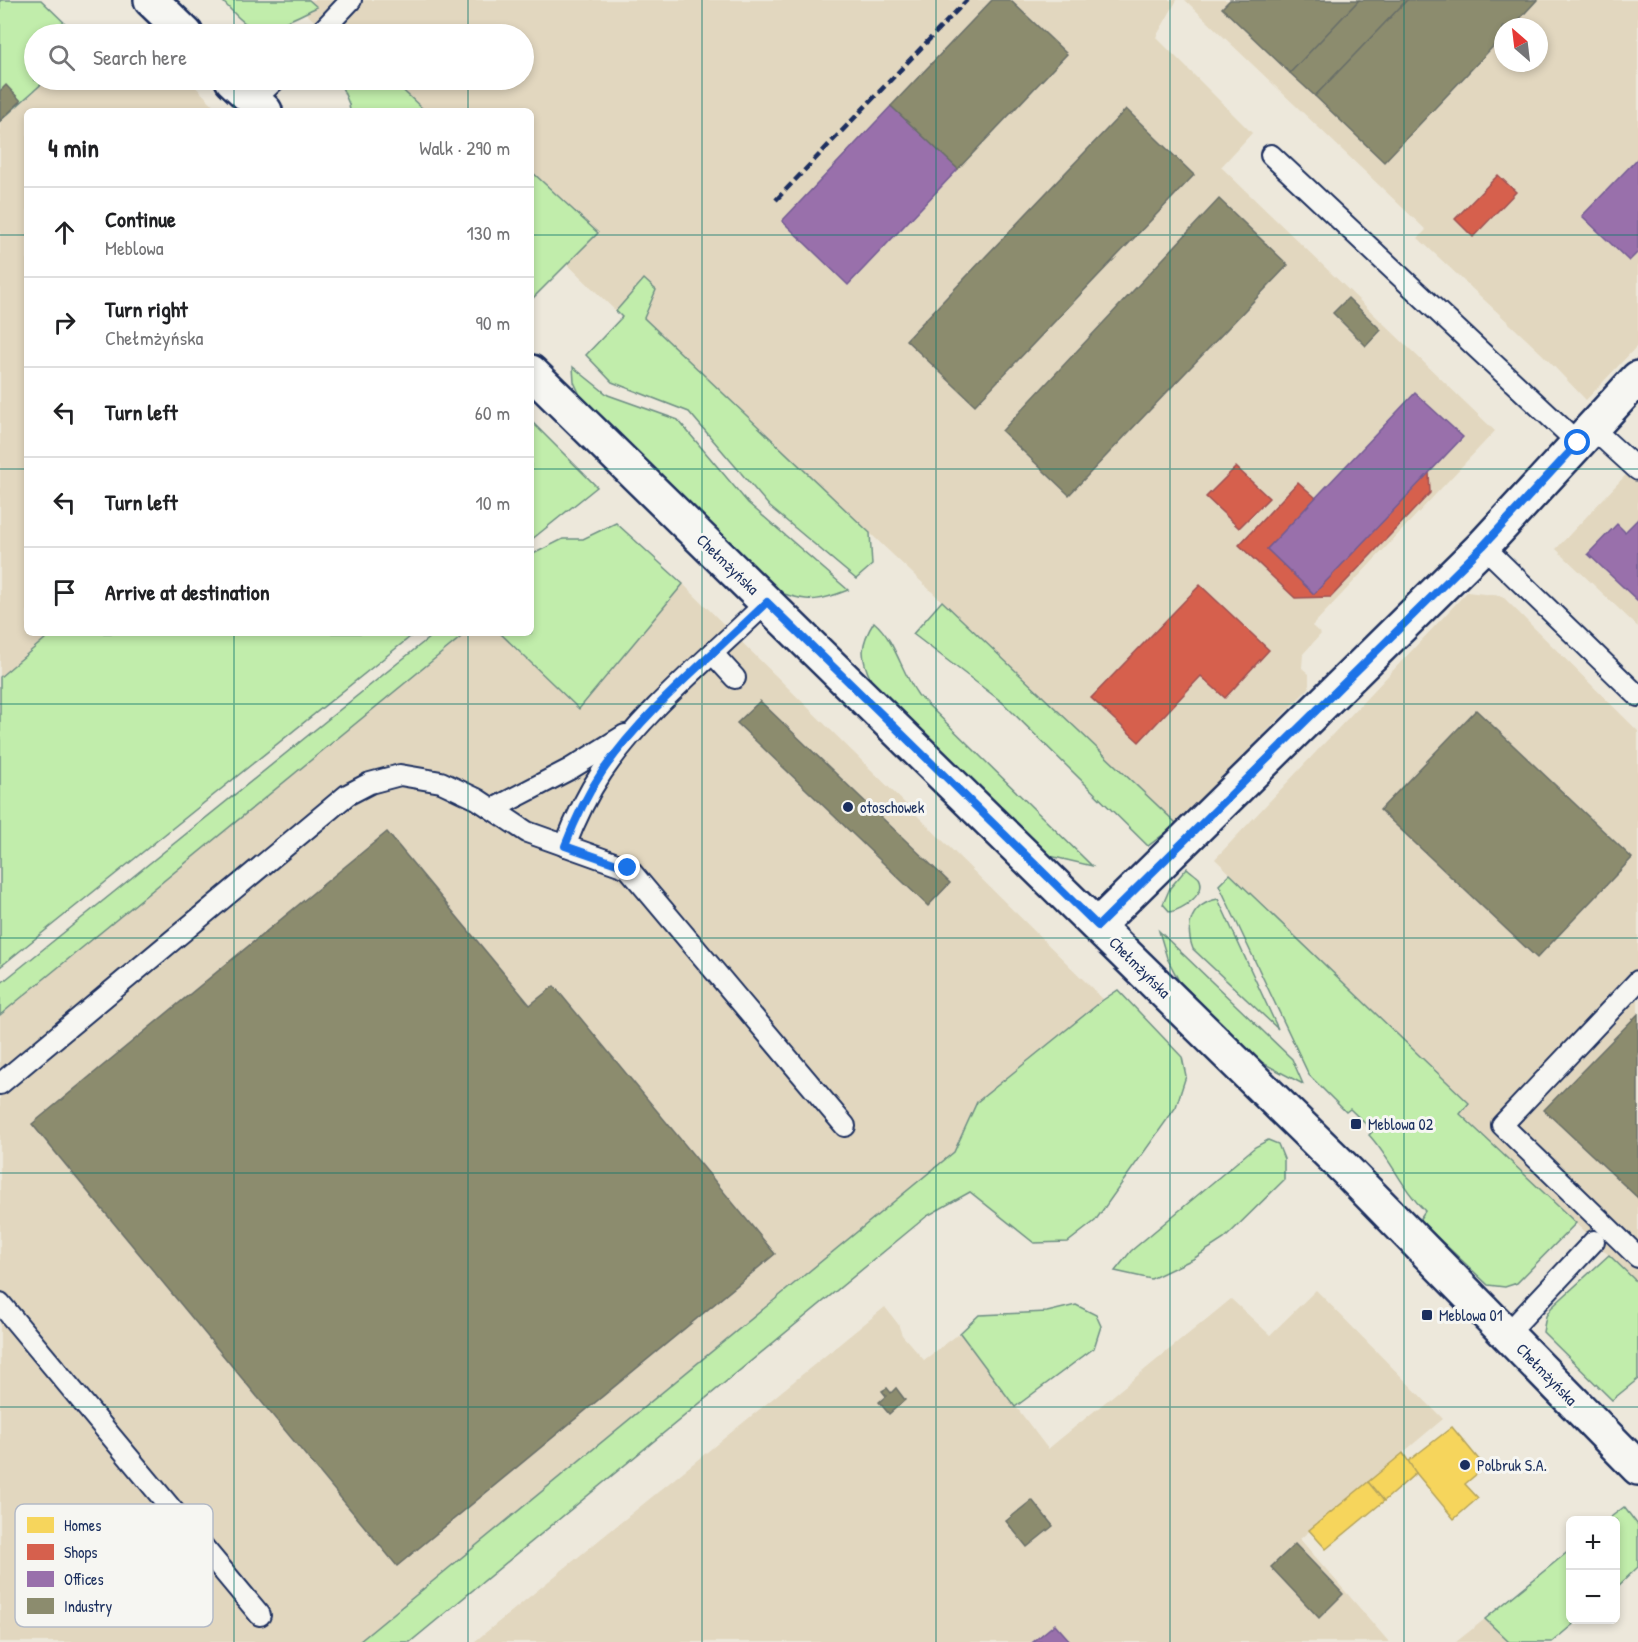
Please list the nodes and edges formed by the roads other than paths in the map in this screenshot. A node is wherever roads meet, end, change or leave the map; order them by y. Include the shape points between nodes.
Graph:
1 (151, 0) edge
2 (351, 0) edge
3 (176, 24) edge
4 (328, 24) edge
5 (1272, 155) dead end
6 (534, 375) edge
7 (1638, 378) edge
8 (1585, 435) junction
9 (1638, 470) edge
10 (1483, 546) junction
11 (767, 602) junction
12 (714, 655) junction
13 (735, 678) dead end
14 (1638, 696) edge
15 (637, 727) junction
16 (493, 809) junction
17 (565, 846) junction
18 (1098, 926) junction
19 (1638, 981) edge
20 (0, 1084) edge
21 (845, 1126) dead end
22 (1594, 1241) dead end
23 (1638, 1257) edge
24 (0, 1303) edge
25 (1508, 1333) junction
26 (1638, 1468) edge
27 (168, 1504) edge
28 (213, 1559) edge
29 (260, 1615) dead end

1 - 3 street
2 - 4 lane
5 - 8 lane
6 - 11 street, Chełmżyńska
7 - 8 street
8 - 9 lane
8 - 10 street
10 - 14 lane
10 - 18 street
11 - 12 lane
11 - 18 street, Chełmżyńska
12 - 13 lane
12 - 15 lane
15 - 16 lane
15 - 17 lane via 586,797
16 - 17 lane via 527,832
16 - 20 lane via 441,782 400,775 370,783 347,795
17 - 21 lane via 628,868
18 - 25 street, Chełmżyńska
19 - 23 lane via 1502,1125
22 - 25 lane
24 - 27 lane
25 - 26 street, Chełmżyńska
28 - 29 lane

